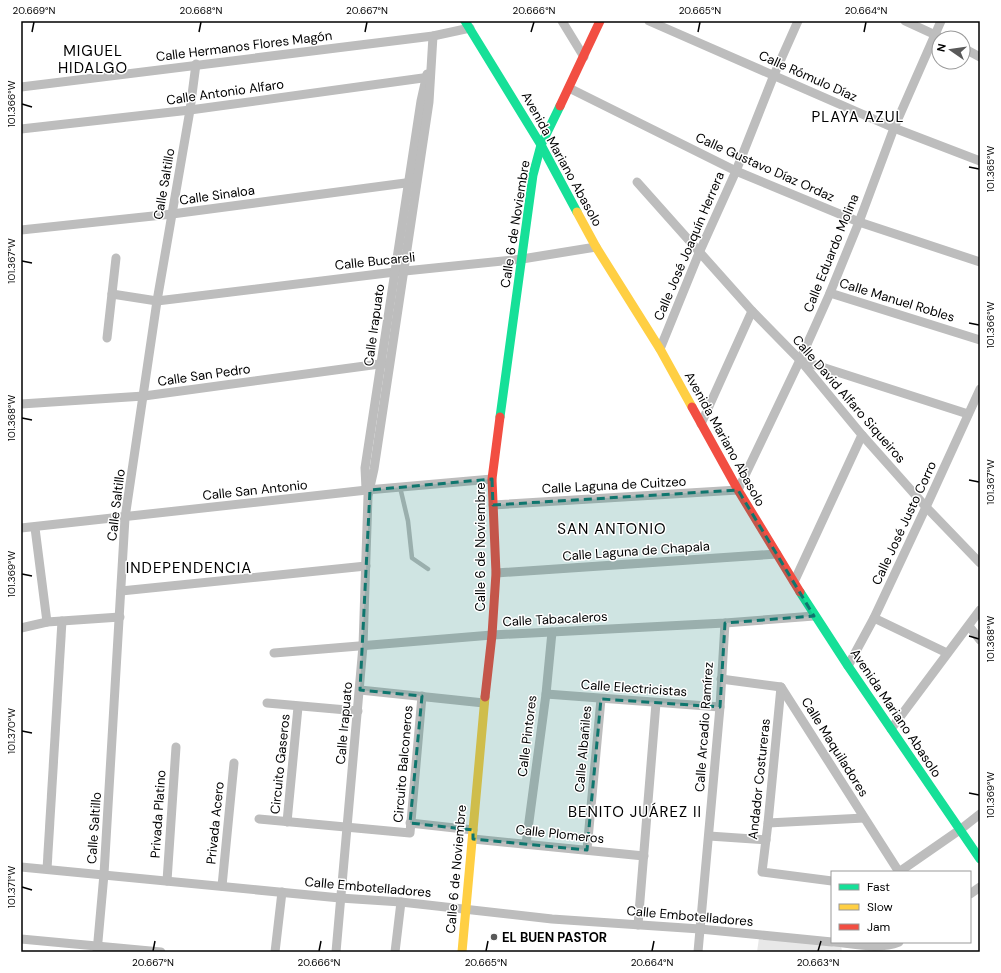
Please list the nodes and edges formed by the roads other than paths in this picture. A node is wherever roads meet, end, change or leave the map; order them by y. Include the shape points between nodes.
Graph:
1 (562, 21) edge
2 (600, 21) edge
3 (649, 21) edge
4 (798, 21) edge
5 (905, 21) edge
6 (468, 25) edge
7 (931, 33) edge
8 (433, 36) junction
9 (931, 51) edge
10 (584, 57) junction
11 (196, 64) junction
12 (774, 75) junction
13 (429, 77) junction
14 (21, 87) edge
15 (569, 88) junction
16 (190, 110) junction
17 (894, 128) junction
18 (21, 130) edge
19 (541, 145) junction
20 (980, 161) edge
21 (736, 171) junction
22 (413, 182) junction
23 (637, 182) dead end
24 (172, 214) junction
25 (859, 222) junction
26 (21, 230) edge
27 (596, 247) junction
28 (699, 253) junction
29 (116, 258) dead end
30 (522, 259) junction
31 (980, 262) edge
32 (399, 271) junction
33 (830, 293) junction
34 (112, 294) junction
35 (157, 301) junction
36 (752, 311) junction
37 (107, 338) dead end
38 (980, 340) edge
39 (660, 349) junction
40 (800, 360) junction
41 (386, 363) junction
42 (980, 389) edge
43 (144, 396) junction
44 (21, 404) edge
45 (968, 414) junction
46 (701, 424) junction
47 (862, 435) junction
48 (492, 479) junction
49 (400, 487) junction
50 (738, 490) junction
51 (368, 492) junction
52 (493, 505) junction
53 (926, 507) junction
54 (126, 518) junction
55 (21, 528) edge
56 (35, 528) junction
57 (777, 554) junction
58 (980, 563) edge
59 (366, 566) junction
60 (428, 569) dead end
61 (496, 573) junction
62 (794, 582) junction
63 (121, 591) junction
64 (980, 610) edge
65 (120, 616) junction
66 (814, 616) junction
67 (874, 618) junction
68 (62, 620) junction
69 (47, 622) junction
70 (725, 623) junction
71 (969, 626) junction
72 (21, 628) edge
73 (552, 632) junction
74 (492, 635) junction
75 (980, 640) edge
76 (363, 646) junction
77 (274, 653) dead end
78 (947, 653) junction
79 (848, 666) junction
80 (721, 679) junction
81 (781, 687) junction
82 (360, 690) junction
83 (546, 694) junction
84 (422, 696) junction
85 (601, 699) junction
86 (267, 703) dead end
87 (484, 703) junction
88 (656, 703) junction
89 (298, 707) junction
90 (720, 707) junction
91 (358, 711) junction
92 (891, 729) junction
93 (176, 748) dead end
94 (234, 763) dead end
95 (980, 814) edge
96 (864, 818) junction
97 (258, 819) dead end
98 (287, 822) junction
99 (768, 822) junction
100 (410, 823) junction
101 (348, 828) junction
102 (960, 829) junction
103 (473, 835) junction
104 (709, 836) junction
105 (766, 840) junction
106 (526, 844) junction
107 (587, 850) junction
108 (644, 856) junction
109 (980, 859) edge
110 (21, 867) edge
111 (47, 869) junction
112 (898, 871) edge
113 (900, 871) edge
114 (104, 874) junction
115 (831, 881) edge
116 (167, 882) junction
117 (222, 886) junction
118 (980, 887) edge
119 (282, 892) junction
120 (971, 893) edge
121 (340, 898) junction
122 (401, 902) junction
123 (465, 910) junction
124 (638, 925) junction
125 (700, 929) junction
126 (21, 939) edge
127 (831, 942) edge
128 (845, 943) edge
129 (896, 943) edge
130 (97, 949) edge
131 (161, 952) edge
132 (275, 952) edge
133 (336, 952) edge
134 (395, 952) edge
135 (462, 952) edge
136 (698, 952) edge

1 - 10 street
2 - 10 street, Calle 6 de Noviembre
3 - 12 street, Calle Rómulo Díaz
4 - 12 street, Calle José Joaquín Herrera
5 - 7 street
6 - 8 street, Calle Hermanos Flores Magón
6 - 19 street, Avenida Mariano Abasolo
8 - 11 street, Calle Hermanos Flores Magón
8 - 13 street, Calle Irapuato
9 - 17 street, Calle Eduardo Molina
10 - 15 street, Calle 6 de Noviembre
11 - 14 street, Calle Hermanos Flores Magón
11 - 16 street, Calle Saltillo
12 - 17 street, Calle Rómulo Díaz
12 - 21 street, Calle José Joaquín Herrera
13 - 16 street, Calle Antonio Alfaro
13 - 22 street, Calle Irapuato via 420,101
15 - 19 street, Calle 6 de Noviembre
15 - 21 street, Calle Gustavo Díaz Ordaz
16 - 18 street, Calle Antonio Alfaro
16 - 24 street, Calle Saltillo
17 - 20 street, Calle Rómulo Díaz
17 - 25 street, Calle Eduardo Molina
19 - 27 street, Avenida Mariano Abasolo
19 - 30 street, Calle 6 de Noviembre via 533,174
21 - 25 street, Calle Gustavo Díaz Ordaz
21 - 28 street, Calle José Joaquín Herrera
22 - 24 street, Calle Sinaloa
22 - 32 street, Calle Irapuato
23 - 28 street, Calle David Alfaro Siqueiros
24 - 26 street, Calle Sinaloa
24 - 35 street, Calle Saltillo
25 - 31 street, Calle Gustavo Díaz Ordaz
25 - 33 street, Calle Eduardo Molina
27 - 30 street, Calle Bucareli
27 - 39 street, Avenida Mariano Abasolo
28 - 36 street, Calle David Alfaro Siqueiros
28 - 39 street, Calle José Joaquín Herrera
29 - 34 street
30 - 32 street, Calle Bucareli
30 - 48 street, Calle 6 de Noviembre
32 - 35 street, Calle Bucareli
32 - 41 street, Calle Irapuato
33 - 38 street, Calle Manuel Robles
33 - 40 street, Calle Eduardo Molina
34 - 35 street, Calle Bucareli
34 - 37 street
35 - 43 street, Calle Saltillo
36 - 40 street, Calle David Alfaro Siqueiros
36 - 46 street
39 - 46 street, Avenida Mariano Abasolo
40 - 45 street
40 - 47 street, Calle David Alfaro Siqueiros
40 - 50 street, Calle Eduardo Molina
41 - 43 street, Calle San Pedro
41 - 51 street, Calle Irapuato via 365,468
42 - 45 street, Calle José Justo Corro
43 - 44 street, Calle San Pedro
43 - 54 street, Calle Saltillo
45 - 53 street, Calle José Justo Corro
46 - 50 street, Avenida Mariano Abasolo
47 - 53 street, Calle David Alfaro Siqueiros
47 - 62 street
48 - 49 street, Calle San Antonio
48 - 52 street, Calle 6 de Noviembre
49 - 51 street, Calle San Antonio
49 - 60 lane via 408,521 412,558
50 - 52 street, Calle Laguna de Cuitzeo
50 - 57 street, Avenida Mariano Abasolo
51 - 54 street, Calle San Antonio
51 - 59 street, Calle Irapuato
52 - 61 street, Calle 6 de Noviembre
53 - 58 street, Calle David Alfaro Siqueiros
53 - 67 street, Calle José Justo Corro
54 - 56 street, Calle San Antonio
54 - 63 street, Calle Saltillo
55 - 56 street, Calle San Antonio
56 - 69 street
57 - 61 street, Calle Laguna de Chapala
57 - 62 street, Avenida Mariano Abasolo
59 - 63 street
59 - 76 street, Calle Irapuato
61 - 74 street, Calle 6 de Noviembre
62 - 66 street, Avenida Mariano Abasolo
63 - 65 street, Calle Saltillo
64 - 71 street
65 - 68 street
65 - 114 street, Calle Saltillo
66 - 70 street, Calle Tabacaleros
66 - 79 street, Avenida Mariano Abasolo
67 - 78 street
67 - 79 street, Calle José Justo Corro
68 - 69 street
68 - 111 street
69 - 72 street
70 - 73 street, Calle Tabacaleros
70 - 80 street, Calle Arcadio Ramírez
71 - 75 street
71 - 78 street
73 - 74 street, Calle Tabacaleros
73 - 83 street, Calle Pintores
74 - 76 street, Calle Tabacaleros
74 - 87 street, Calle 6 de Noviembre
76 - 77 street, Calle Tabacaleros
76 - 82 street, Calle Irapuato
78 - 92 street
79 - 92 street, Avenida Mariano Abasolo
80 - 81 street
80 - 90 street, Calle Arcadio Ramírez
81 - 96 street, Calle Maquiladores
81 - 99 street, Andador Costureras
82 - 84 street, Circuito Balconeros
82 - 91 street, Calle Irapuato
83 - 85 street, Calle Electricistas
83 - 106 street, Calle Pintores
84 - 87 street
84 - 100 street, Circuito Balconeros
85 - 88 street, Calle Electricistas
85 - 107 street, Calle Albañiles
86 - 89 street
87 - 103 street, Calle 6 de Noviembre
88 - 90 street, Calle Electricistas
88 - 108 street
89 - 91 street, Circuito Gaseros
89 - 98 street, Circuito Gaseros
90 - 104 street, Calle Arcadio Ramírez
91 - 101 street, Calle Irapuato
92 - 102 street, Avenida Mariano Abasolo
93 - 116 street, Privada Platino
94 - 117 street, Privada Acero
95 - 102 street
96 - 99 street
96 - 112 street, Calle Maquiladores
97 - 98 street
98 - 101 street, Circuito Gaseros
99 - 105 street, Andador Costureras
100 - 101 street, Circuito Balconeros via 410,833
100 - 103 street, Calle Plomeros
101 - 121 street, Calle Irapuato
102 - 109 street, Avenida Mariano Abasolo
102 - 113 street
103 - 106 street, Calle Plomeros
103 - 123 street, Calle 6 de Noviembre
104 - 105 street
104 - 125 street, Calle Arcadio Ramírez
105 - 115 street, Andador Costureras via 762,872
106 - 107 street, Calle Plomeros
107 - 108 street, Calle Plomeros
108 - 124 street
110 - 111 street, Calle Embotelladores
111 - 114 street, Calle Embotelladores
114 - 116 street, Calle Embotelladores
114 - 130 street, Calle Saltillo
116 - 117 street, Calle Embotelladores
117 - 119 street, Calle Embotelladores
118 - 120 street
119 - 121 street, Calle Embotelladores
119 - 132 street
121 - 122 street, Calle Embotelladores
121 - 133 street, Calle Irapuato
122 - 123 street, Calle Embotelladores
122 - 134 street
123 - 124 street, Calle Embotelladores
123 - 135 street, Calle 6 de Noviembre
124 - 125 street, Calle Embotelladores
125 - 127 street, Calle Embotelladores
125 - 136 street, Calle Arcadio Ramírez
126 - 130 street
128 - 129 street via 874,946
130 - 131 street

